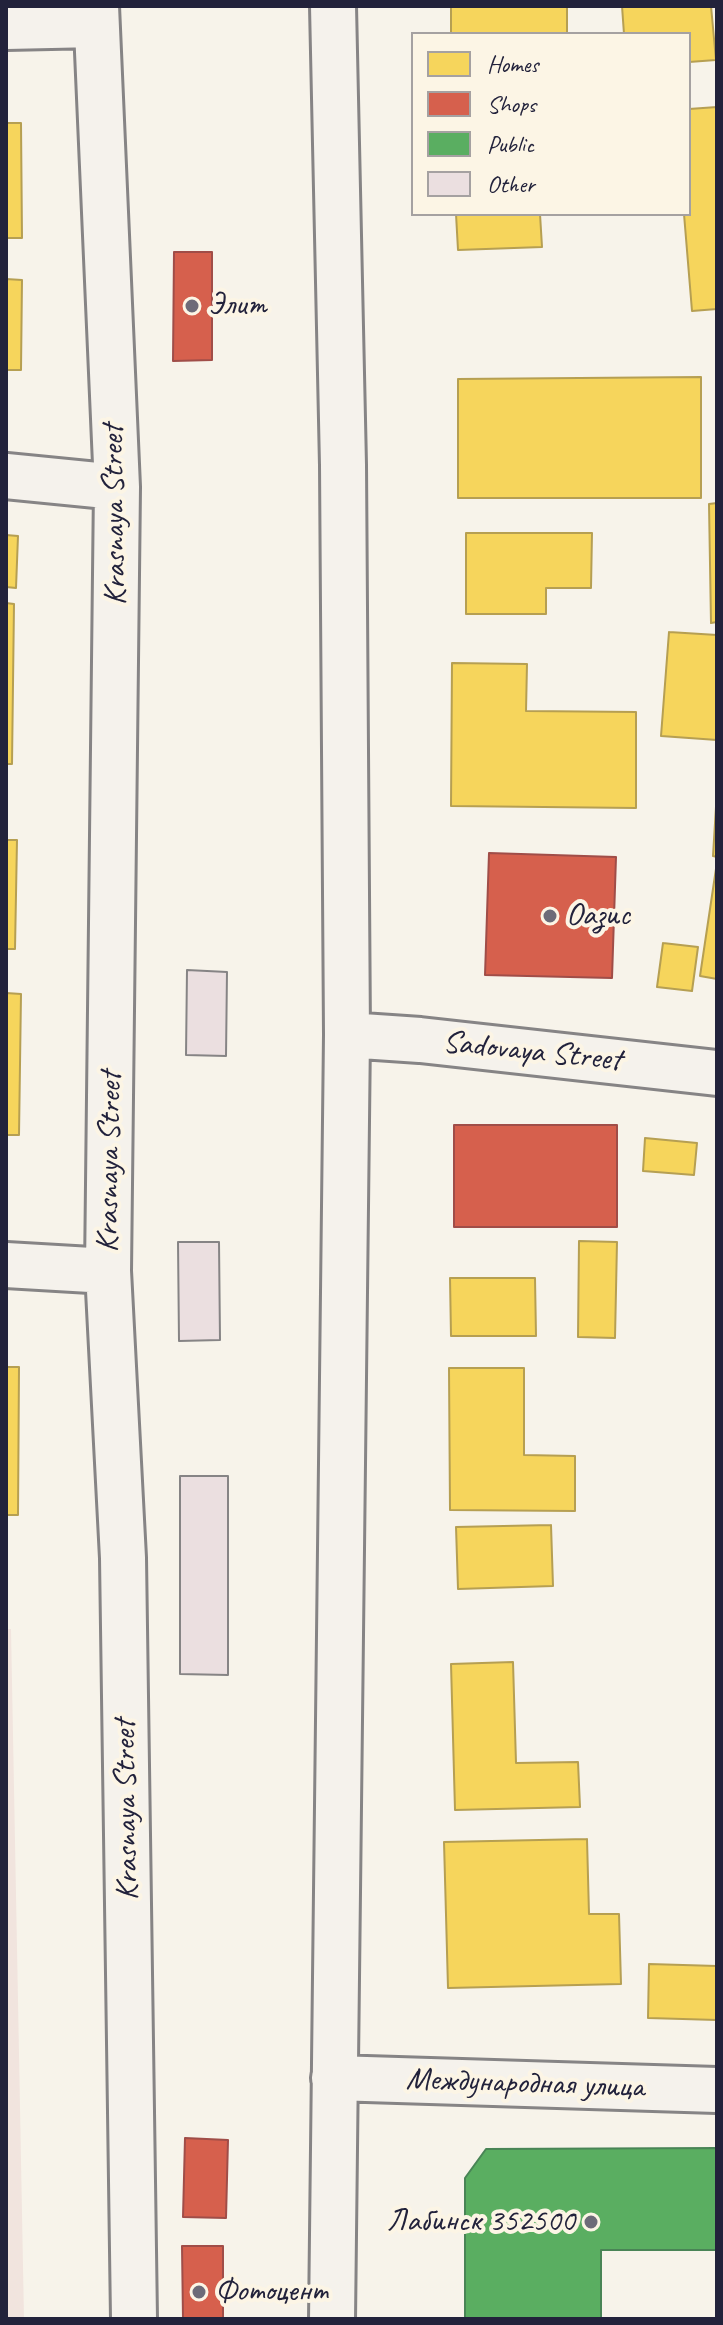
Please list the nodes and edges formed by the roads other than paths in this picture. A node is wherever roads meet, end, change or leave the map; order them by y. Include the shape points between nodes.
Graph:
1 (333, 6) edge
2 (96, 15) edge
3 (6, 27) edge
4 (6, 476) edge
5 (117, 487) junction
6 (347, 1035) junction
7 (717, 1073) edge
8 (6, 1265) edge
9 (108, 1271) junction
10 (334, 2078) junction
11 (717, 2090) edge
12 (134, 2319) edge
13 (332, 2319) edge

1 - 6 street
2 - 3 street
2 - 5 street, Krasnaya Street
4 - 5 street
5 - 9 street, Krasnaya Street
6 - 7 street, Sadovaya Street
6 - 10 street
8 - 9 street
9 - 12 street, Krasnaya Street via 123,1574
10 - 11 street, Международная улица
10 - 13 street

